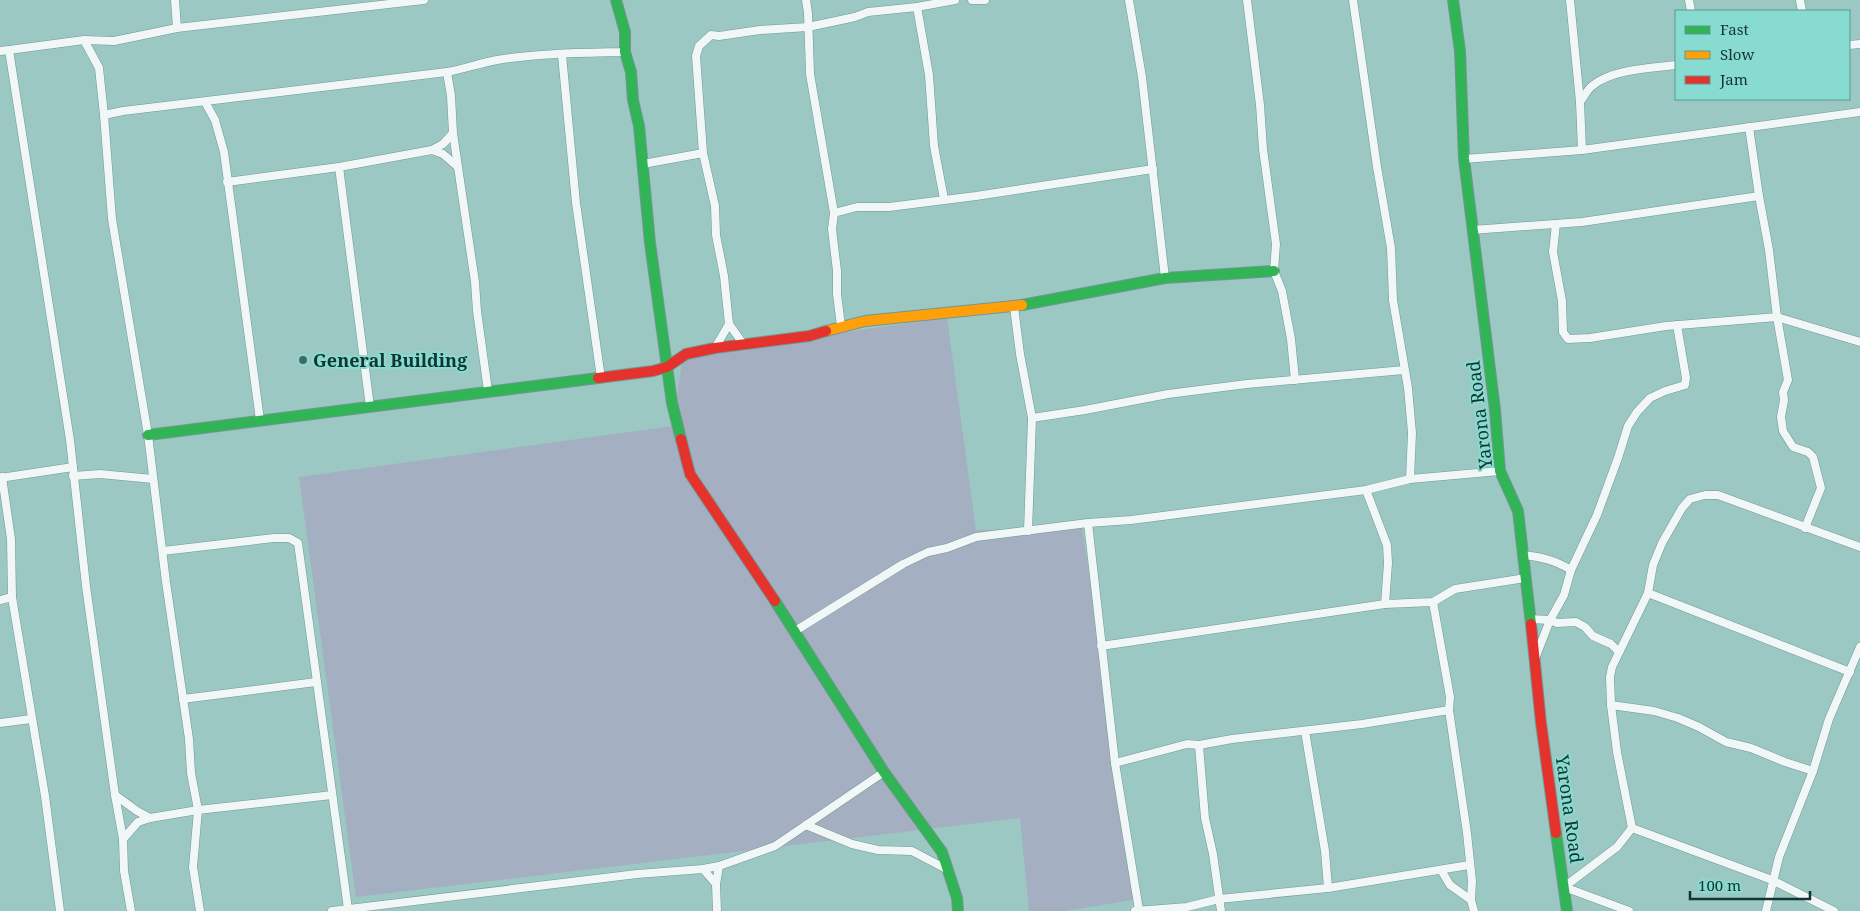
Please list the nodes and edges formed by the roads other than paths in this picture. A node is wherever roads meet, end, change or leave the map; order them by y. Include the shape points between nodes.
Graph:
1 (175, 0) edge
2 (424, 0) edge
3 (616, 0) edge
4 (806, 0) edge
5 (955, 0) edge
6 (972, 0) edge
7 (985, 0) edge
8 (1128, 0) edge
9 (1247, 0) edge
10 (1353, 0) edge
11 (1453, 0) edge
12 (1570, 0) edge
13 (917, 7) junction
14 (808, 27) junction
15 (177, 28) junction
16 (84, 40) junction
17 (9, 50) junction
18 (0, 51) edge
19 (625, 52) junction
20 (562, 55) junction
21 (1675, 65) edge
22 (447, 72) junction
23 (205, 102) junction
24 (1580, 102) junction
25 (1860, 112) edge
26 (104, 115) junction
27 (1749, 127) junction
28 (453, 133) junction
29 (432, 150) junction
30 (1582, 150) junction
31 (703, 153) junction
32 (1464, 159) junction
33 (643, 164) junction
34 (339, 167) junction
35 (458, 167) junction
36 (1153, 169) junction
37 (228, 182) junction
38 (1758, 196) junction
39 (944, 200) junction
40 (834, 213) junction
41 (1556, 224) junction
42 (1472, 230) junction
43 (1274, 271) junction
44 (1165, 278) junction
45 (1014, 306) junction
46 (1777, 318) junction
47 (729, 324) junction
48 (1678, 325) junction
49 (841, 326) junction
50 (1860, 342) edge
51 (744, 345) junction
52 (715, 348) junction
53 (667, 367) junction
54 (1404, 370) junction
55 (601, 378) junction
56 (1296, 380) junction
57 (488, 391) junction
58 (370, 407) junction
59 (1032, 418) junction
60 (260, 420) junction
61 (148, 435) junction
62 (1500, 471) junction
63 (73, 472) junction
64 (1, 478) edge
65 (153, 479) junction
66 (1410, 479) junction
67 (1366, 490) junction
68 (1088, 523) junction
69 (1805, 528) junction
70 (1028, 531) junction
71 (1860, 547) edge
72 (163, 552) junction
73 (1522, 555) junction
74 (1571, 570) junction
75 (1526, 578) junction
76 (1648, 593) junction
77 (12, 597) junction
78 (0, 600) edge
79 (1433, 602) junction
80 (1385, 604) junction
81 (1530, 618) junction
82 (1550, 620) junction
83 (795, 631) junction
84 (1101, 646) junction
85 (1860, 647) edge
86 (1619, 652) junction
87 (1536, 658) junction
88 (1850, 672) junction
89 (316, 682) junction
90 (183, 699) junction
91 (1611, 706) junction
92 (1449, 710) junction
93 (31, 719) junction
94 (0, 723) edge
95 (1304, 731) junction
96 (1199, 745) junction
97 (1115, 763) junction
98 (1813, 771) junction
99 (884, 772) junction
100 (115, 794) junction
101 (332, 795) junction
102 (198, 810) junction
103 (150, 818) junction
104 (806, 825) junction
105 (1632, 828) junction
106 (123, 839) junction
107 (1469, 865) junction
108 (719, 866) junction
109 (703, 869) junction
110 (948, 870) junction
111 (1441, 870) junction
112 (1772, 880) junction
113 (716, 884) junction
114 (1564, 886) junction
115 (1328, 888) junction
116 (1219, 899) junction
117 (1471, 900) junction
118 (348, 909) junction
119 (60, 911) edge
120 (131, 911) edge
121 (200, 911) edge
122 (332, 911) edge
123 (717, 911) edge
124 (958, 911) edge
125 (1137, 911) edge
126 (1221, 911) edge
127 (1474, 911) edge
128 (1567, 911) edge
129 (1629, 911) edge
130 (1766, 911) edge
131 (1834, 911) edge

1 - 15 street
2 - 15 street
3 - 19 street via 625,32
4 - 14 street
5 - 13 street
6 - 7 street
8 - 36 street via 1142,77
9 - 43 street via 1276,244
10 - 54 street via 1391,248 1392,300
11 - 32 street, Yarona Road via 1460,51
12 - 24 street
13 - 14 street via 868,12
13 - 39 street
14 - 31 street via 711,36 699,46 696,56
14 - 40 street via 810,74
15 - 16 street via 114,41
16 - 17 street
16 - 26 street via 99,68
17 - 18 street
17 - 63 street
19 - 20 street
19 - 33 street via 631,72
20 - 22 street via 495,60
20 - 55 street via 576,203
21 - 24 street via 1630,71 1603,79 1592,86
22 - 23 street
22 - 28 street
23 - 26 street
23 - 37 street via 220,135
24 - 30 street
25 - 27 street
26 - 61 street via 112,219
27 - 30 street
27 - 38 street
28 - 29 street
28 - 35 street
29 - 34 street
29 - 35 street via 443,154
30 - 32 street
31 - 33 street
31 - 47 street via 715,206
32 - 42 street, Yarona Road
33 - 53 street
34 - 37 street
34 - 58 street
35 - 57 street
36 - 39 street
36 - 44 street
37 - 60 street
38 - 41 street
38 - 46 street via 1769,250
39 - 40 street via 889,207 857,206
40 - 49 street via 832,230
41 - 42 street
41 - 48 street via 1553,252 1562,301 1563,332 1568,339
42 - 62 street, Yarona Road
43 - 44 street
43 - 56 street via 1282,291
44 - 45 street
45 - 49 street
45 - 59 street
46 - 48 street
46 - 50 street
46 - 69 street via 1788,380 1783,392 1783,431 1794,447 1813,457 1821,488
47 - 51 street
47 - 52 street
48 - 74 street via 1685,385 1650,398 1628,426 1597,515
49 - 51 street via 809,336
51 - 52 street
52 - 53 street via 686,354
53 - 55 street via 653,372
53 - 83 street via 672,403 690,474
54 - 56 street
54 - 66 street via 1412,433
55 - 57 street
56 - 59 street via 1168,394
57 - 58 street
58 - 60 street
59 - 70 street
60 - 61 street
61 - 65 street
62 - 66 street
62 - 73 street, Yarona Road via 1518,511
63 - 64 street
63 - 65 street
63 - 100 street
64 - 77 street via 11,539
65 - 72 street
66 - 67 street
67 - 68 street
67 - 80 street via 1387,545
68 - 70 street
68 - 84 street
69 - 71 street
69 - 76 street via 1718,495 1690,499 1662,543
70 - 83 street via 976,537 928,552
72 - 89 street via 274,538 288,538 298,543
72 - 90 street
73 - 74 street via 1544,558
73 - 75 street, Yarona Road
74 - 82 street via 1564,595
75 - 79 street via 1455,589
75 - 81 street, Yarona Road
76 - 86 street
76 - 88 street
77 - 78 street
77 - 93 street
79 - 80 street
79 - 92 street via 1450,697
80 - 84 street
81 - 82 street
81 - 87 street, Yarona Road
82 - 86 street via 1576,622
82 - 87 street
83 - 99 street
84 - 97 street
85 - 88 street
86 - 91 street via 1610,677
87 - 114 street, Yarona Road via 1541,723
88 - 98 street via 1829,720
89 - 90 street
89 - 101 street
90 - 102 street
91 - 98 street via 1654,711 1678,718 1726,742
91 - 105 street
92 - 95 street
92 - 107 street
93 - 94 street
93 - 119 street
95 - 96 street
95 - 115 street via 1325,851
96 - 97 street via 1187,744
96 - 116 street via 1205,818
97 - 125 street
98 - 112 street
99 - 104 street
99 - 110 street via 942,852
100 - 103 street
100 - 106 street
101 - 102 street
101 - 118 street
102 - 103 street
102 - 121 street via 193,867
103 - 106 street via 138,822
104 - 108 street via 775,846
104 - 110 street via 852,844 878,850 912,851
105 - 112 street
105 - 114 street via 1617,847
106 - 120 street via 124,871
107 - 111 street
107 - 117 street
108 - 109 street
108 - 113 street
109 - 113 street
109 - 118 street
110 - 124 street
111 - 115 street
111 - 117 street via 1450,885
112 - 130 street
112 - 131 street
113 - 123 street
114 - 128 street, Yarona Road
114 - 129 street
115 - 116 street
116 - 125 street via 1187,907
116 - 126 street
117 - 127 street
118 - 122 street

